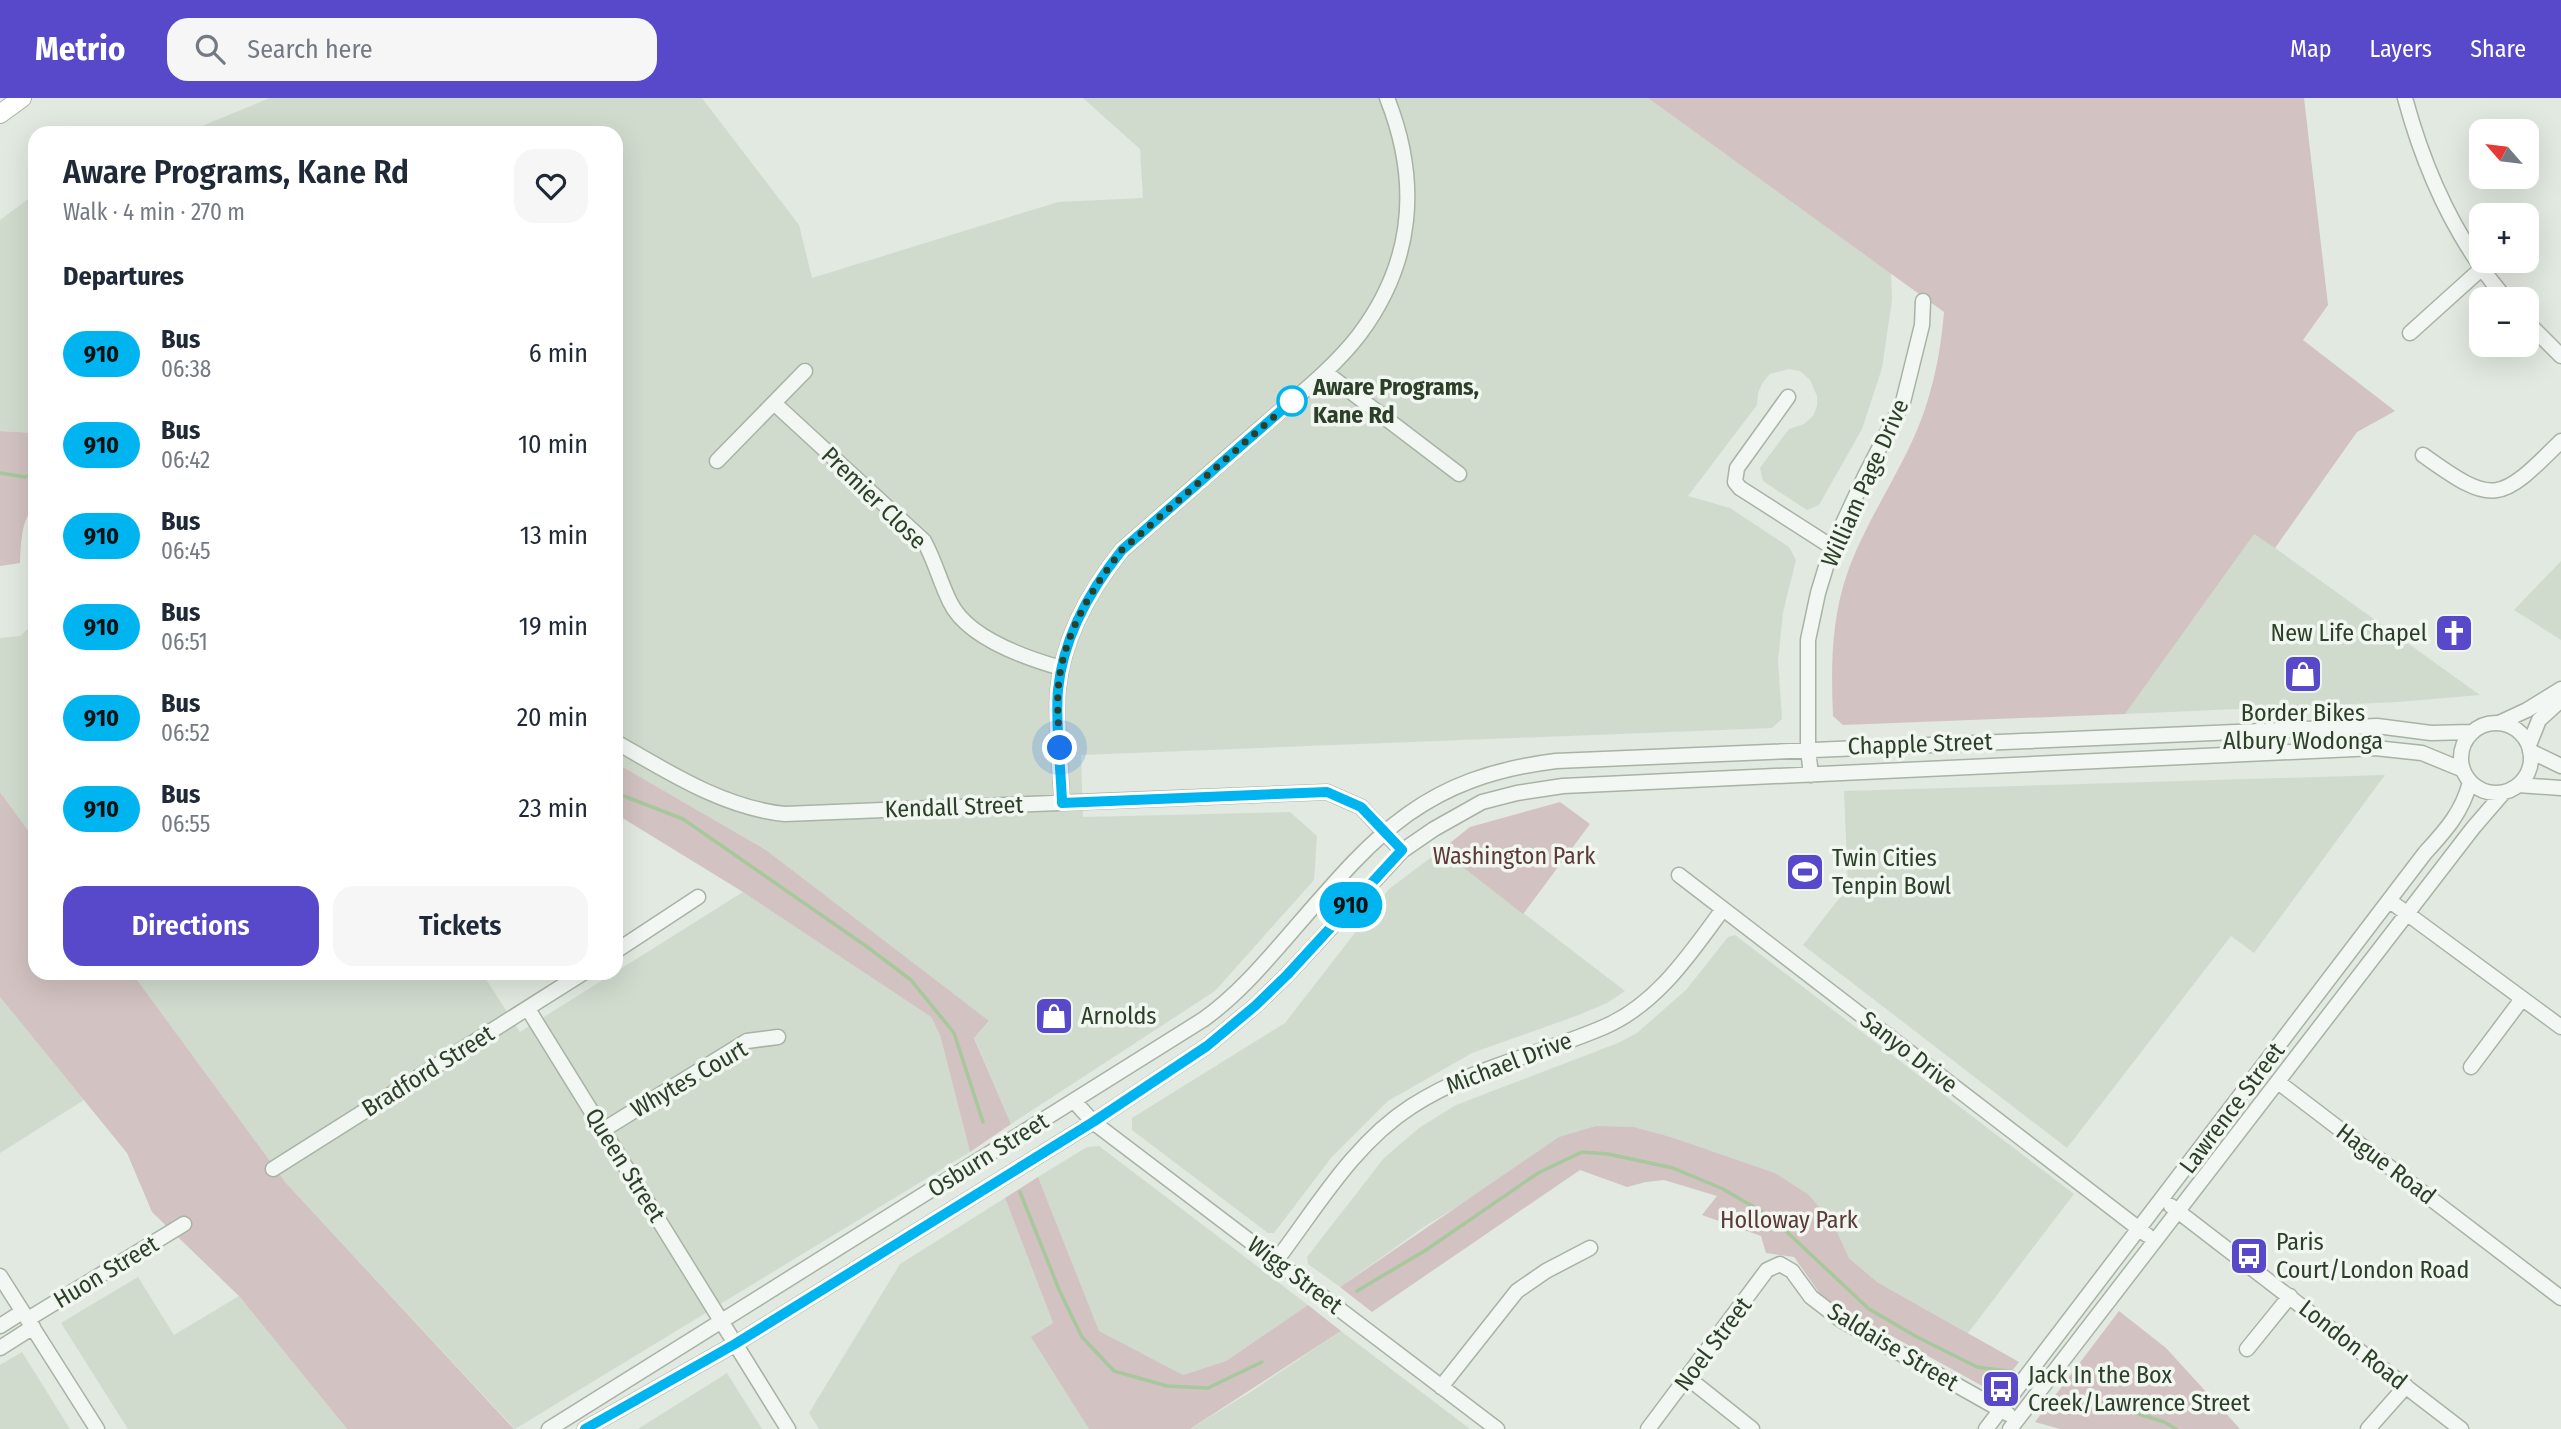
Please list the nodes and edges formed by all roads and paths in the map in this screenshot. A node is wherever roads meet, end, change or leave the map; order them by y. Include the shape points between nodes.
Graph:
1 (22, 98) edge
2 (1387, 98) edge
3 (2405, 98) edge
4 (0, 114) edge
5 (2469, 249) edge
6 (2476, 273) edge
7 (2484, 273) edge
8 (2496, 287) edge
9 (1923, 301) dead end
10 (2410, 332) dead end
11 (2539, 334) edge
12 (2561, 356) edge
13 (805, 371) dead end
14 (1325, 372) junction
15 (1787, 397) dead end
16 (774, 403) junction
17 (2561, 441) edge
18 (2423, 455) dead end
19 (718, 461) dead end
20 (1459, 474) dead end
21 (1832, 547) junction
22 (1061, 668) junction
23 (2561, 689) edge
24 (2561, 700) edge
25 (2499, 723) junction
26 (2472, 732) junction
27 (623, 746) edge
28 (2530, 748) junction
29 (1808, 749) junction
30 (2561, 766) edge
31 (2461, 769) junction
32 (1811, 775) junction
33 (2470, 782) junction
34 (2518, 785) junction
35 (2561, 788) edge
36 (2504, 792) junction
37 (1062, 803) junction
38 (1386, 831) junction
39 (1402, 850) junction
40 (1679, 875) dead end
41 (698, 897) dead end
42 (2390, 901) junction
43 (1723, 909) junction
44 (2407, 913) junction
45 (623, 946) edge
46 (572, 980) edge
47 (2522, 999) junction
48 (528, 1009) junction
49 (2561, 1027) edge
50 (778, 1037) dead end
51 (2471, 1067) dead end
52 (2278, 1082) junction
53 (1074, 1101) junction
54 (1093, 1122) junction
55 (603, 1130) junction
56 (273, 1169) dead end
57 (2162, 1199) junction
58 (2177, 1211) junction
59 (184, 1224) dead end
60 (2139, 1229) junction
61 (2154, 1241) junction
62 (1590, 1248) dead end
63 (1276, 1261) junction
64 (1780, 1264) joint
65 (0, 1276) edge
66 (2290, 1296) junction
67 (2561, 1298) edge
68 (28, 1319) junction
69 (722, 1321) junction
70 (0, 1326) edge
71 (735, 1344) junction
72 (0, 1348) edge
73 (2248, 1349) dead end
74 (1688, 1378) junction
75 (2406, 1386) junction
76 (1441, 1387) junction
77 (2001, 1411) junction
78 (2013, 1424) edge
79 (97, 1429) edge
80 (549, 1429) edge
81 (585, 1429) edge
82 (788, 1429) edge
83 (1497, 1429) edge
84 (1648, 1429) edge
85 (1752, 1429) edge
86 (1986, 1429) edge
87 (2368, 1429) edge
88 (2461, 1429) edge

1 - 4 main road
2 - 14 street via 1403,144 1408,211 1405,234 1379,306
3 - 5 street via 2444,207
6 - 10 street
7 - 8 street
9 - 21 street, William Page Drive via 1922,325 1903,402
11 - 12 street
13 - 16 street
14 - 20 street
14 - 22 street via 1122,550 1098,579
15 - 21 street via 1737,468 1735,482
16 - 19 street
16 - 22 street, Premier Close via 924,541 949,601 965,622 1026,659
17 - 18 street via 2514,484 2496,492 2462,483
21 - 29 street, William Page Drive via 1808,640
22 - 37 street
23 - 25 street
24 - 28 street via 2539,720
25 - 26 street
25 - 28 street via 2519,731
26 - 29 street, Chapple Street via 2431,733 2377,726
26 - 31 street via 2461,752
27 - 37 street, Kendall Street via 666,771 760,811 785,814
28 - 30 street
28 - 34 street via 2529,770
29 - 32 street, William Page Drive
29 - 38 street, Chapple Street via 1520,766 1457,785
31 - 32 street, Chapple Street via 2422,753 2375,748
31 - 33 street
32 - 39 street, Chapple Street via 1563,786 1517,793 1457,814
33 - 36 street via 2485,792
33 - 42 street, Lawrence Street via 2454,821
34 - 35 street
34 - 36 street
36 - 44 street, Lawrence Street
37 - 38 street, Kendall Street via 1327,792 1361,807
38 - 39 street, Kendall Street
38 - 53 street, Osburn Street via 1362,851 1225,1003
39 - 54 street, Osburn Street via 1255,1006 1207,1046
40 - 43 street, Sanyo Drive
41 - 45 street
42 - 44 street
42 - 57 street, Lawrence Street
43 - 60 street, Sanyo Drive
43 - 63 street, Michael Drive via 1668,980 1605,1027 1476,1072 1442,1088 1381,1130 1355,1156
44 - 47 street
44 - 52 street, Lawrence Street
46 - 48 street, Bradford Street
47 - 49 street
47 - 51 street
48 - 55 street, Queen Street
48 - 56 street, Bradford Street
50 - 55 street, Whytes Court via 747,1041
52 - 58 street, Lawrence Street
52 - 67 street, Hague Road
53 - 54 street, Wigg Street
53 - 69 street, Osburn Street
54 - 63 street, Wigg Street
54 - 71 street, Osburn Street
55 - 69 street, Queen Street
57 - 58 street, London Road
57 - 60 street, Lawrence Street
58 - 61 street, Lawrence Street
58 - 66 street, London Road
59 - 68 street, Huon Street
60 - 61 street, Sanyo Drive
60 - 77 street, Lawrence Street
61 - 78 street, Lawrence Street
62 - 76 street via 1517,1291
63 - 76 street, Wigg Street
64 - 74 street, Noel Street via 1767,1270
64 - 77 street, Saldaise Street via 1792,1270 1811,1297 1841,1320
65 - 68 street
66 - 73 street
66 - 75 street, London Road
68 - 70 street, Huon Street
68 - 72 street, Huon Street
68 - 79 street
69 - 71 street, Queen Street
69 - 80 street, Osburn Street
71 - 81 street, Osburn Street
71 - 82 street
74 - 84 street, Noel Street
74 - 85 street
75 - 87 street
75 - 88 street, London Road
76 - 83 street, Wigg Street
77 - 78 street, Saldaise Street
77 - 86 street, Lawrence Street

